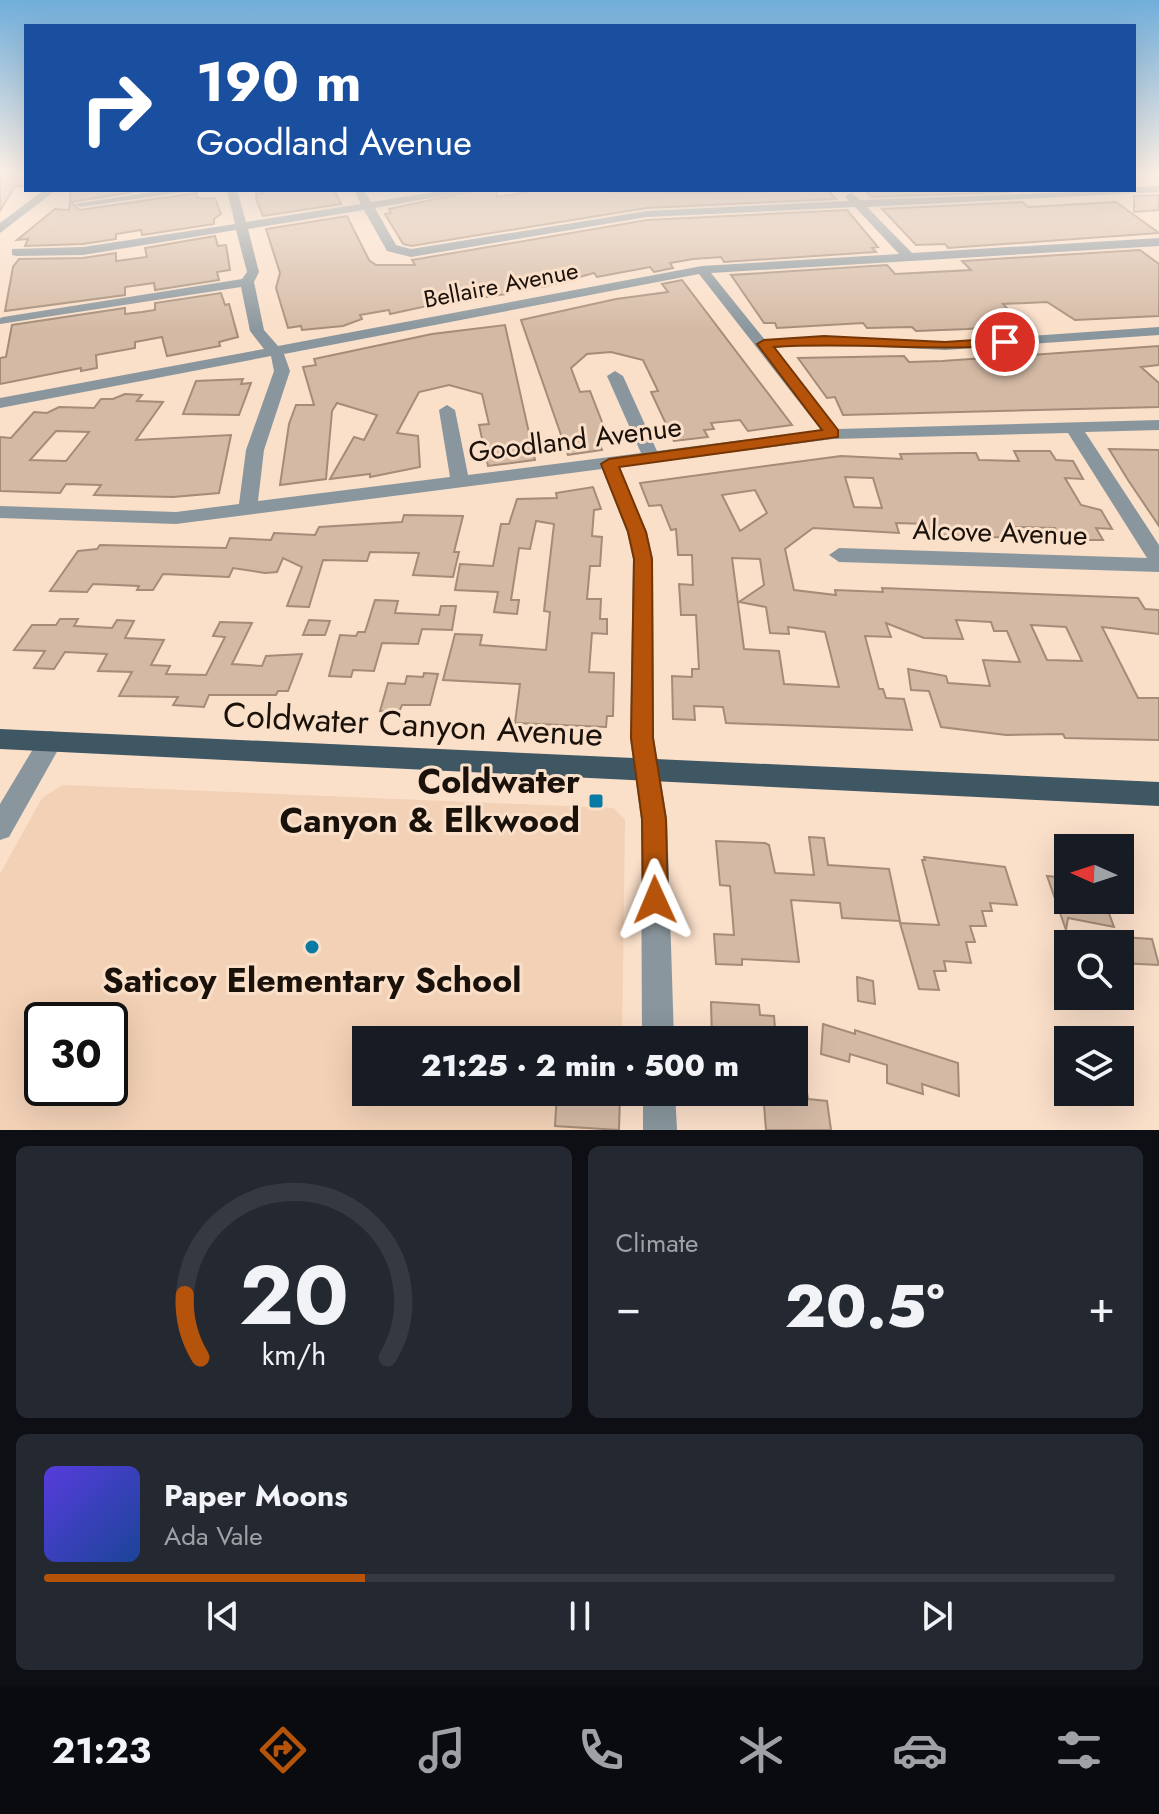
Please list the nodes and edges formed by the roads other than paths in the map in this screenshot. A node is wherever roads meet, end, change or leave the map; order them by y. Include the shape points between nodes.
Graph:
1 (251, 226) edge
2 (379, 226) edge
3 (577, 226) edge
4 (878, 226) edge
5 (244, 227) junction
6 (1159, 242) edge
7 (16, 252) dead end
8 (908, 257) junction
9 (702, 270) junction
10 (247, 282) junction
11 (3, 321) dead end
12 (1159, 331) edge
13 (764, 344) junction
14 (274, 350) junction
15 (615, 376) dead end
16 (0, 403) edge
17 (447, 410) dead end
18 (1159, 425) edge
19 (1073, 427) junction
20 (833, 434) junction
21 (652, 458) junction
22 (609, 464) junction
23 (460, 481) junction
24 (248, 510) junction
25 (0, 512) edge
26 (839, 555) dead end
27 (1159, 563) edge
28 (0, 739) edge
29 (51, 741) junction
30 (648, 769) junction
31 (1159, 794) edge
32 (0, 828) edge
33 (658, 1026) edge
34 (659, 1106) edge
35 (660, 1130) edge

1 - 5 street
2 - 3 street via 397,252
4 - 8 street
5 - 7 street via 83,251
5 - 10 street via 253,272
6 - 8 street, Bellaire Avenue
8 - 9 street, Bellaire Avenue
9 - 13 street
9 - 14 street, Bellaire Avenue
10 - 11 street
10 - 14 street via 257,331
12 - 13 street via 945,346 824,340
13 - 20 street
14 - 16 street, Bellaire Avenue
14 - 24 street via 281,359 280,383 255,450
15 - 21 street
17 - 23 street
18 - 19 street, Goodland Avenue
19 - 20 street, Goodland Avenue
19 - 27 street
20 - 21 street, Goodland Avenue
21 - 22 street, Goodland Avenue
22 - 23 street, Goodland Avenue
22 - 30 street via 643,559 642,738
23 - 24 street, Goodland Avenue
24 - 25 street, Goodland Avenue via 176,518
26 - 27 street, Alcove Avenue
28 - 29 main road, Coldwater Canyon Avenue
29 - 30 main road, Coldwater Canyon Avenue
29 - 32 street
30 - 31 main road, Coldwater Canyon Avenue
30 - 33 street via 654,819
34 - 35 street

